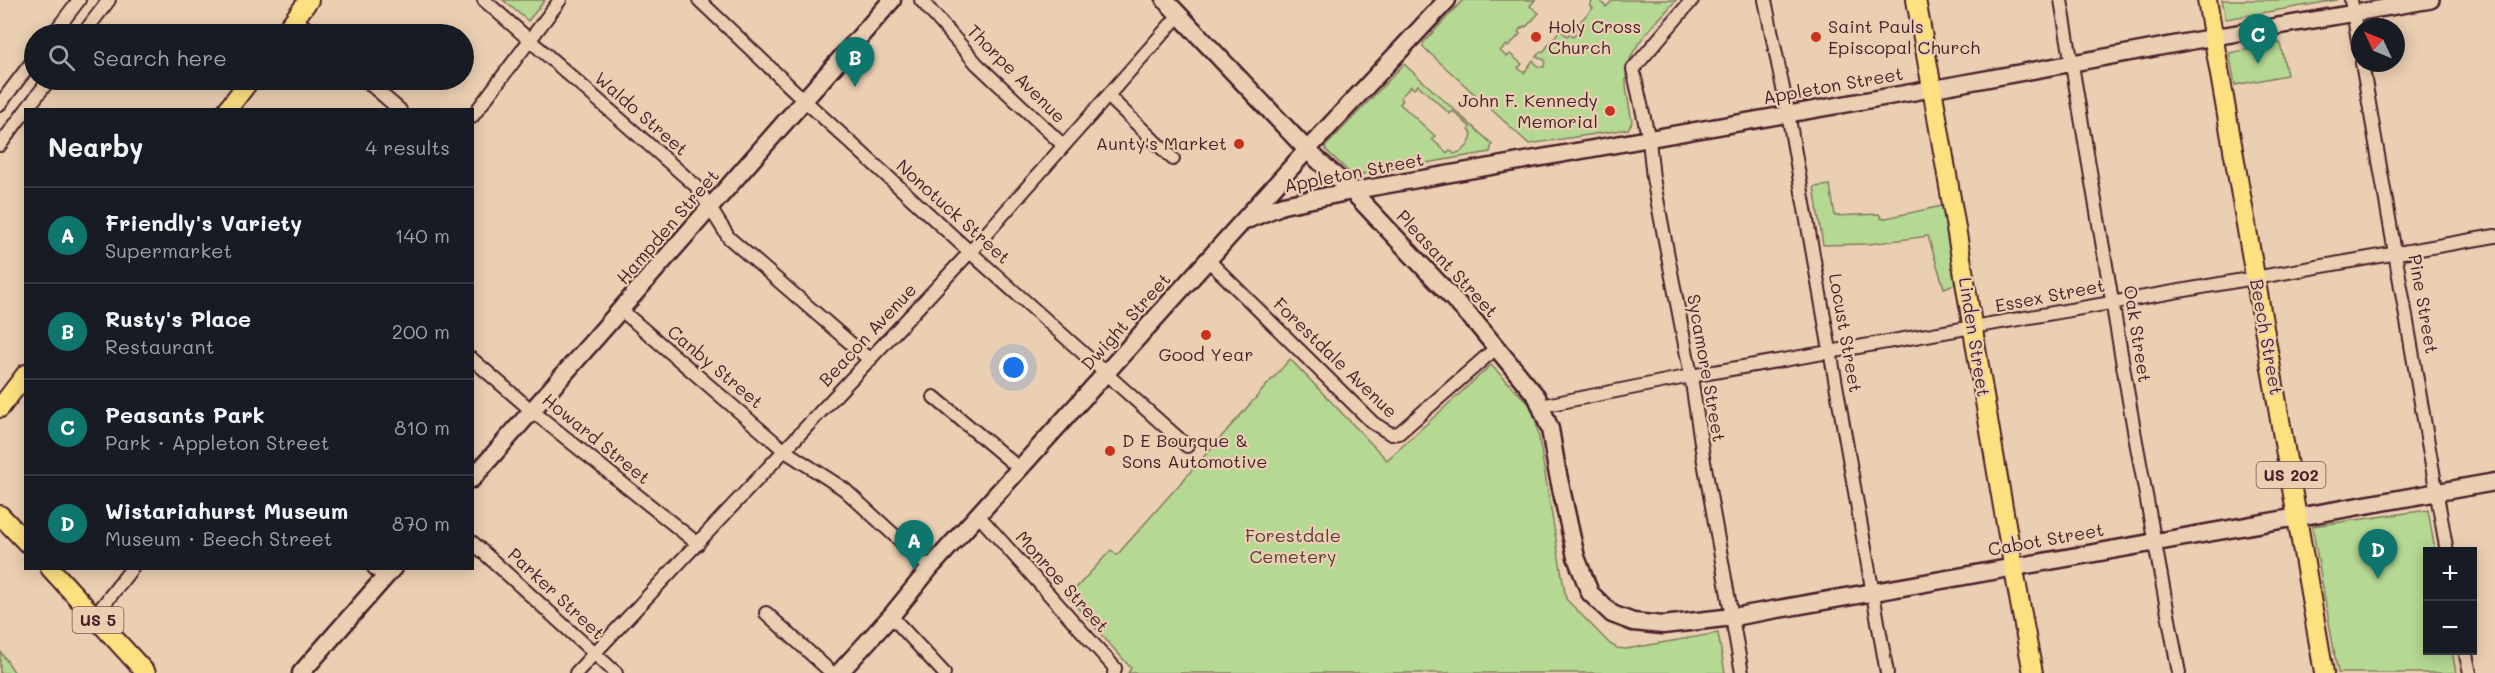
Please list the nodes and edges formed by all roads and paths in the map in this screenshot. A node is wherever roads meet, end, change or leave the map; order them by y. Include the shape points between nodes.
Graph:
1 (79, 0) edge
2 (109, 0) edge
3 (309, 0) edge
4 (484, 0) edge
5 (560, 0) edge
6 (699, 0) edge
7 (892, 0) edge
8 (921, 0) edge
9 (1165, 0) edge
10 (1447, 0) edge
11 (1692, 0) edge
12 (1765, 0) edge
13 (1916, 0) edge
14 (2061, 0) edge
15 (2207, 0) edge
16 (2431, 0) edge
17 (2353, 7) edge
18 (1179, 15) junction
19 (295, 19) junction
20 (61, 24) edge
21 (91, 24) edge
22 (291, 24) edge
23 (301, 24) edge
24 (2214, 37) junction
25 (529, 40) junction
26 (2072, 63) junction
27 (24, 72) edge
28 (2363, 72) edge
29 (1932, 89) junction
30 (41, 90) edge
31 (242, 90) edge
32 (376, 90) edge
33 (1108, 96) junction
34 (804, 100) junction
35 (0, 104) edge
36 (28, 108) edge
37 (229, 108) edge
38 (397, 108) edge
39 (24, 113) edge
40 (1788, 113) junction
41 (474, 114) edge
42 (1649, 140) junction
43 (0, 145) edge
44 (1063, 145) junction
45 (1307, 150) junction
46 (1173, 159) dead end
47 (1352, 191) junction
48 (710, 208) junction
49 (1244, 221) junction
50 (2495, 236) edge
51 (970, 252) junction
52 (2396, 253) junction
53 (1208, 260) junction
54 (2255, 277) junction
55 (2113, 302) junction
56 (621, 310) junction
57 (1974, 328) junction
58 (1497, 347) junction
59 (1830, 353) junction
60 (870, 360) junction
61 (474, 361) edge
62 (1107, 372) junction
63 (1691, 376) junction
64 (24, 377) edge
65 (934, 397) dead end
66 (1541, 406) junction
67 (0, 408) edge
68 (531, 410) junction
69 (1187, 446) dead end
70 (785, 451) junction
71 (1020, 469) junction
72 (474, 477) edge
73 (2495, 482) edge
74 (2437, 492) junction
75 (0, 515) edge
76 (978, 515) junction
77 (2298, 515) junction
78 (24, 540) edge
79 (2154, 541) junction
80 (474, 544) edge
81 (698, 544) junction
82 (2446, 547) edge
83 (2013, 566) junction
84 (930, 568) junction
85 (52, 570) edge
86 (130, 570) edge
87 (384, 572) edge
88 (1872, 591) junction
89 (1606, 608) joint
90 (766, 613) dead end
91 (95, 616) junction
92 (891, 616) junction
93 (1733, 617) junction
94 (594, 654) junction
95 (2466, 655) edge
96 (146, 673) edge
97 (301, 673) edge
98 (576, 673) edge
99 (615, 673) edge
100 (832, 673) edge
101 (839, 673) edge
102 (944, 673) edge
103 (1114, 673) edge
104 (1742, 673) edge
105 (1887, 673) edge
106 (2033, 673) edge
107 (2179, 673) edge
108 (2324, 673) edge
109 (2470, 673) edge

1 - 20 street
2 - 21 street
3 - 19 main road
4 - 25 street, Waldo Street
5 - 25 street
6 - 34 street, Nonotuck Street
7 - 34 main road, Hampden Street
8 - 44 street, Thorpe Avenue via 977,64
9 - 18 main road, Pleasant Street
10 - 45 main road, Dwight Street
11 - 42 street, Sycamore Street via 1633,69
12 - 40 street, Locust Street
13 - 29 main road, Linden Street
14 - 26 street, Oak Street
15 - 24 main road, Beech Street / US 202
16 - 17 street, Appleton Street
17 - 24 street, Appleton Street
18 - 33 street, Beacon Avenue
18 - 45 main road, Pleasant Street
19 - 22 main road
19 - 23 street
24 - 26 street, Appleton Street
24 - 54 main road, Beech Street / US 202
25 - 41 street
25 - 48 street, Waldo Street via 696,186
26 - 29 street, Appleton Street
26 - 55 street, Oak Street
27 - 35 street
28 - 52 street, Pine Street
29 - 40 street, Appleton Street
29 - 57 main road, Linden Street
30 - 36 street
31 - 37 main road
32 - 38 street
33 - 44 street, Beacon Avenue
33 - 46 street
34 - 48 main road, Hampden Street
34 - 51 street, Nonotuck Street
39 - 43 street
40 - 42 street, Appleton Street
40 - 59 street, Locust Street
42 - 47 street, Appleton Street
42 - 63 street, Sycamore Street
44 - 51 street, Beacon Avenue
45 - 47 main road, Pleasant Street
45 - 49 main road, Dwight Street
47 - 49 main road, Appleton Street via 1283,205
47 - 58 main road, Pleasant Street
48 - 56 main road, Hampden Street
48 - 60 street, Waldo Street via 729,238
49 - 53 main road, Dwight Street
50 - 52 street, Essex Street
51 - 60 street, Beacon Avenue
51 - 62 street, Nonotuck Street
52 - 54 street, Essex Street
52 - 74 street, Pine Street
53 - 58 street, Forestdale Avenue via 1373,423 1391,434 1399,433
53 - 62 main road, Dwight Street
54 - 55 street, Essex Street
54 - 77 main road, Beech Street / US 202
55 - 57 street, Essex Street
55 - 79 street, Oak Street
56 - 68 main road, Hampden Street
56 - 70 street, Canby Street
57 - 59 street, Essex Street
57 - 83 main road, Linden Street
58 - 66 main road, Pleasant Street
59 - 63 street, Essex Street
59 - 88 street, Locust Street
60 - 70 street, Beacon Avenue
61 - 68 street, Howard Street
62 - 69 street, Nonotuck Street
62 - 71 main road, Dwight Street
63 - 66 street, Essex Street
63 - 93 street, Sycamore Street
64 - 67 main road
65 - 71 street
66 - 89 main road, Pleasant Street via 1550,429 1576,557 1590,594
68 - 72 main road, Hampden Street
68 - 81 street, Howard Street
70 - 81 street, Beacon Avenue
70 - 84 street, Canby Street via 844,489
71 - 76 main road, Dwight Street
73 - 74 main road, Cabot Street
74 - 77 main road, Cabot Street
74 - 82 street, Pine Street
75 - 78 main road
76 - 84 main road, Dwight Street
76 - 103 street, Monroe Street via 1115,668
77 - 79 main road, Cabot Street
77 - 108 main road, Beech Street / US 202
79 - 83 main road, Cabot Street
79 - 107 street, Oak Street
80 - 94 street, Parker Street
81 - 94 street, Beacon Avenue
83 - 88 main road, Cabot Street
83 - 106 main road, Linden Street
84 - 92 main road, Dwight Street
85 - 91 main road, US 5
86 - 91 street
87 - 97 main road
88 - 93 main road, Cabot Street
88 - 105 street, Locust Street
89 - 93 main road, Cabot Street via 1633,622 1664,625
90 - 100 street
91 - 96 main road, US 5
92 - 101 main road, Dwight Street
92 - 102 street
93 - 104 street, Sycamore Street
94 - 98 street, Beacon Avenue
94 - 99 street, Parker Street
95 - 109 street

